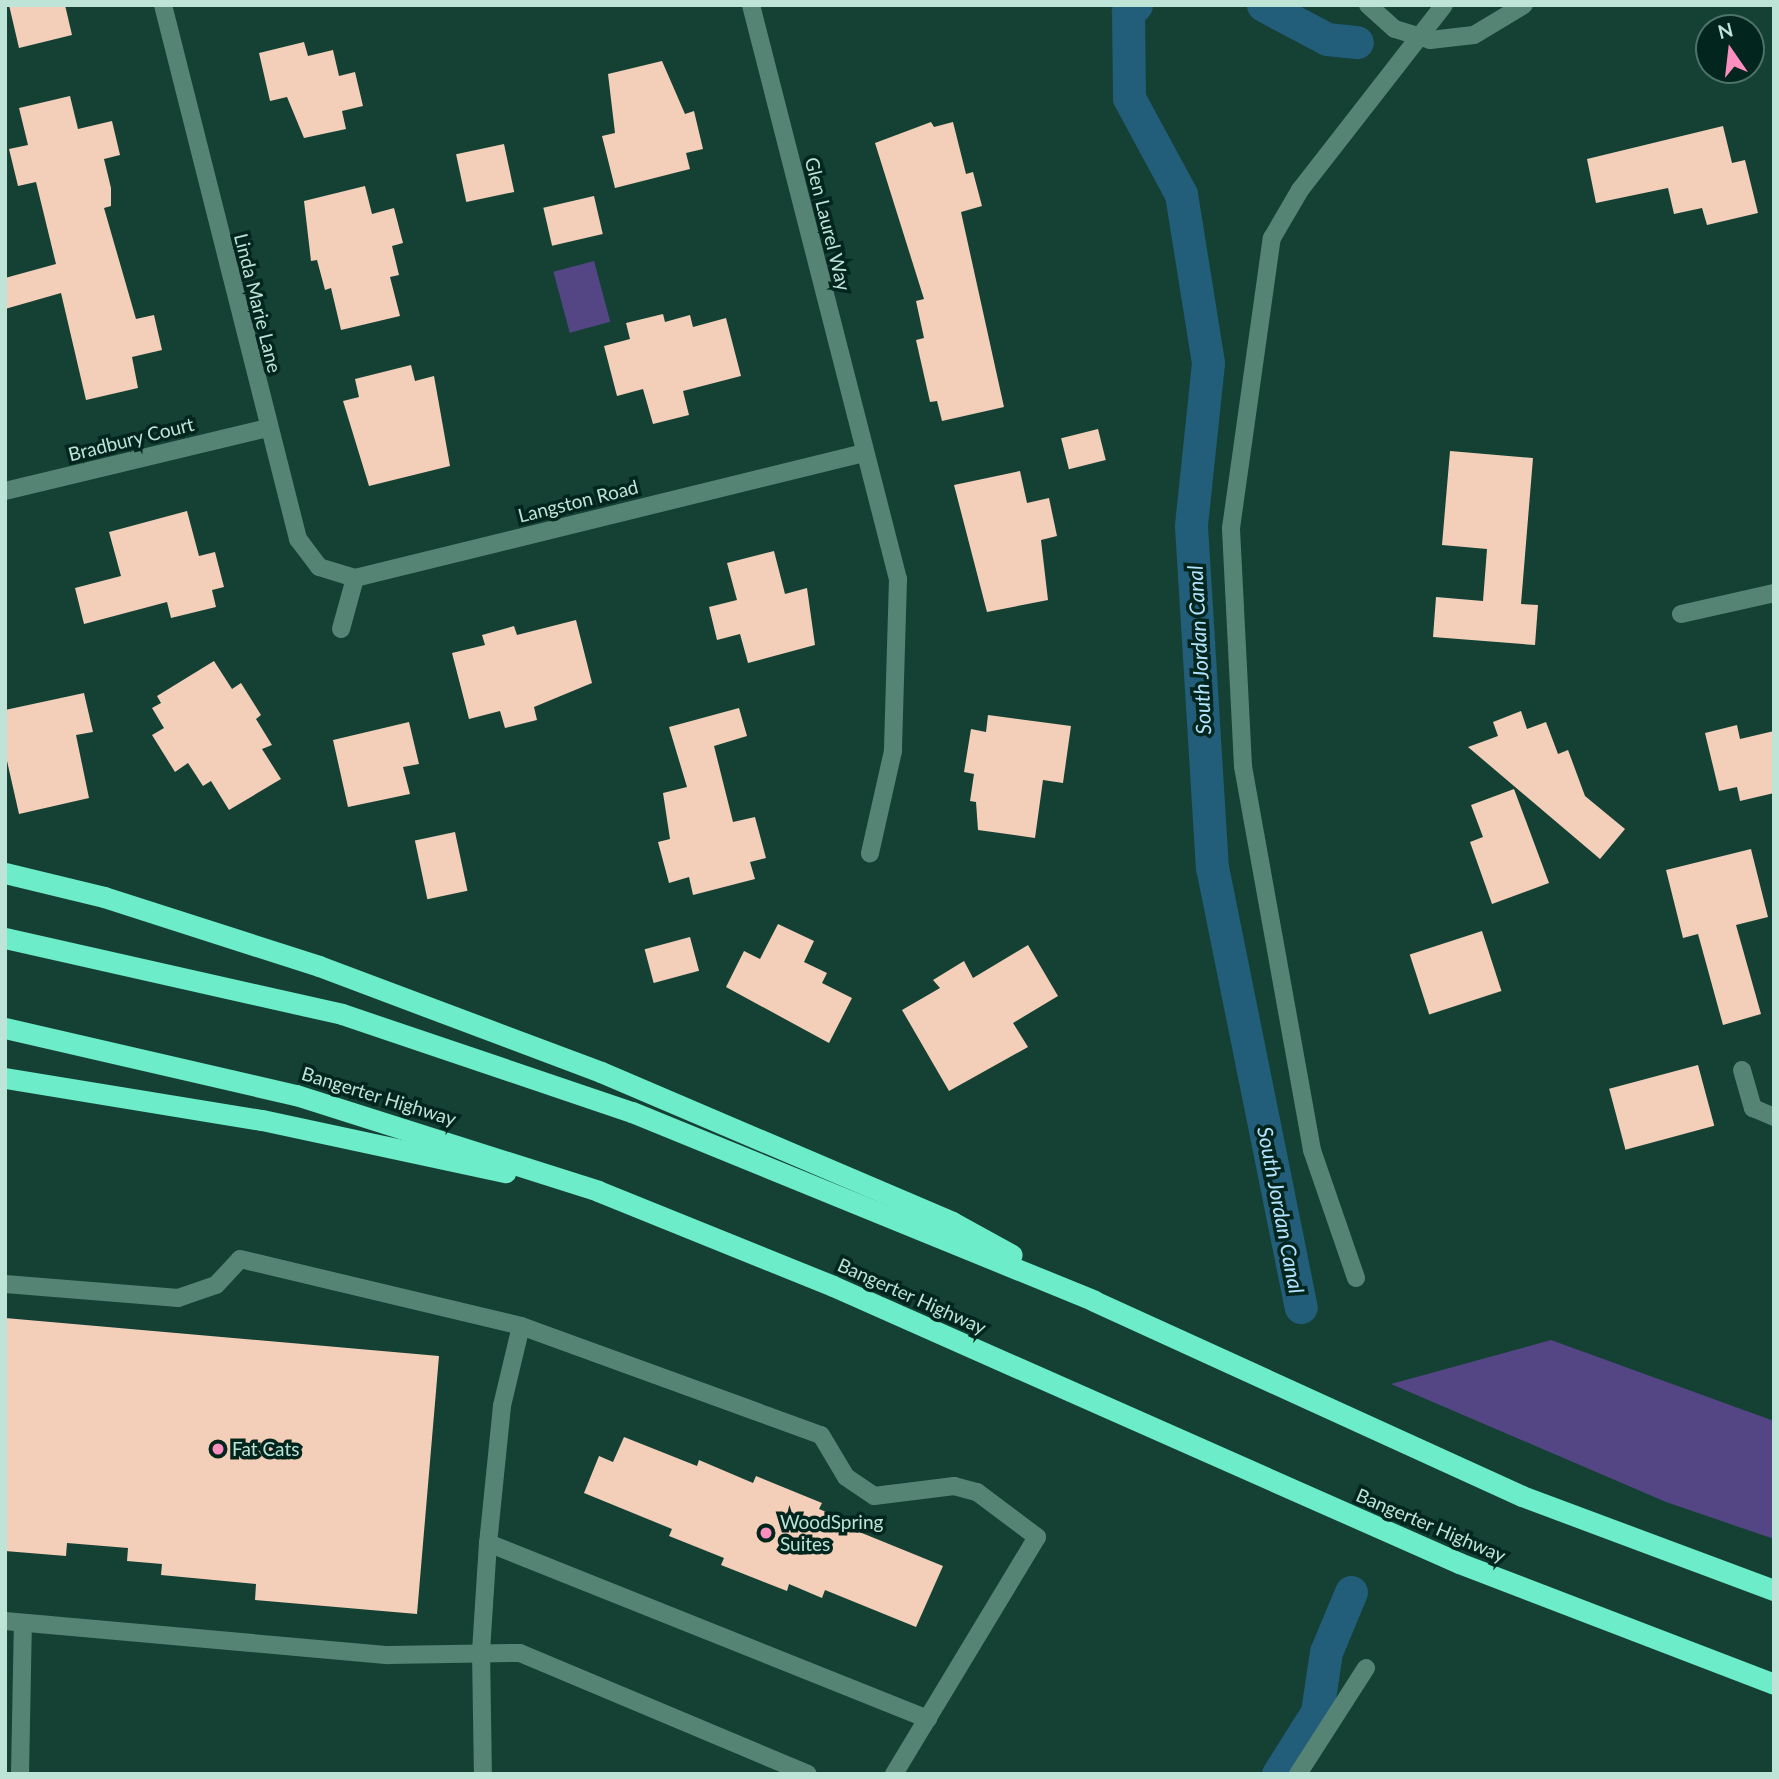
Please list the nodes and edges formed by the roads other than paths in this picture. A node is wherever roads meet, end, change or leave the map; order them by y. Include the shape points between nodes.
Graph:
1 (163, 5) edge
2 (751, 5) edge
3 (1368, 5) edge
4 (1444, 5) edge
5 (1524, 5) edge
6 (1418, 38) junction
7 (268, 428) junction
8 (864, 453) junction
9 (5, 491) edge
10 (355, 578) junction
11 (1774, 593) edge
12 (1681, 614) dead end
13 (341, 629) dead end
14 (870, 853) dead end
15 (5, 873) edge
16 (5, 938) edge
17 (5, 1028) edge
18 (1742, 1070) dead end
19 (5, 1078) edge
20 (1774, 1117) edge
21 (598, 1191) junction
22 (1356, 1278) dead end
23 (5, 1284) edge
24 (1094, 1301) junction
25 (521, 1326) junction
26 (488, 1543) junction
27 (1774, 1590) edge
28 (14, 1622) edge
29 (481, 1651) junction
30 (1366, 1668) dead end
31 (1774, 1684) edge
32 (928, 1719) junction
33 (20, 1774) edge
34 (483, 1774) edge
35 (808, 1774) edge
36 (894, 1774) edge
37 (1298, 1774) edge

1 - 7 street, Linda Marie Lane
2 - 8 street, Glen Laurel Way
3 - 6 street via 1395,29
4 - 6 street
5 - 6 street via 1474,35
6 - 22 street via 1300,190 1272,237 1231,528 1243,766 1312,1150
7 - 9 street, Bradbury Court
7 - 10 street, Linda Marie Lane via 298,538 319,567
8 - 10 street, Langston Road
8 - 14 street, Glen Laurel Way via 898,579 900,672 893,751
10 - 13 street
11 - 12 street
15 - 24 highway via 104,897 318,966 601,1072 952,1222
16 - 24 highway via 342,1014 632,1112
17 - 21 highway, Bangerter Highway via 296,1095
18 - 20 street via 1753,1108
19 - 21 highway via 262,1121
21 - 31 highway, Bangerter Highway via 833,1286 1459,1563
23 - 25 street via 178,1298 216,1285 240,1259
24 - 27 highway via 1521,1496
25 - 26 street via 502,1405
25 - 32 street via 821,1436 846,1477 874,1496 954,1486 977,1492 1037,1537
26 - 29 street
26 - 32 street
28 - 29 street via 388,1655
28 - 33 street
29 - 34 street
29 - 35 street via 520,1653
30 - 37 street
32 - 36 street

